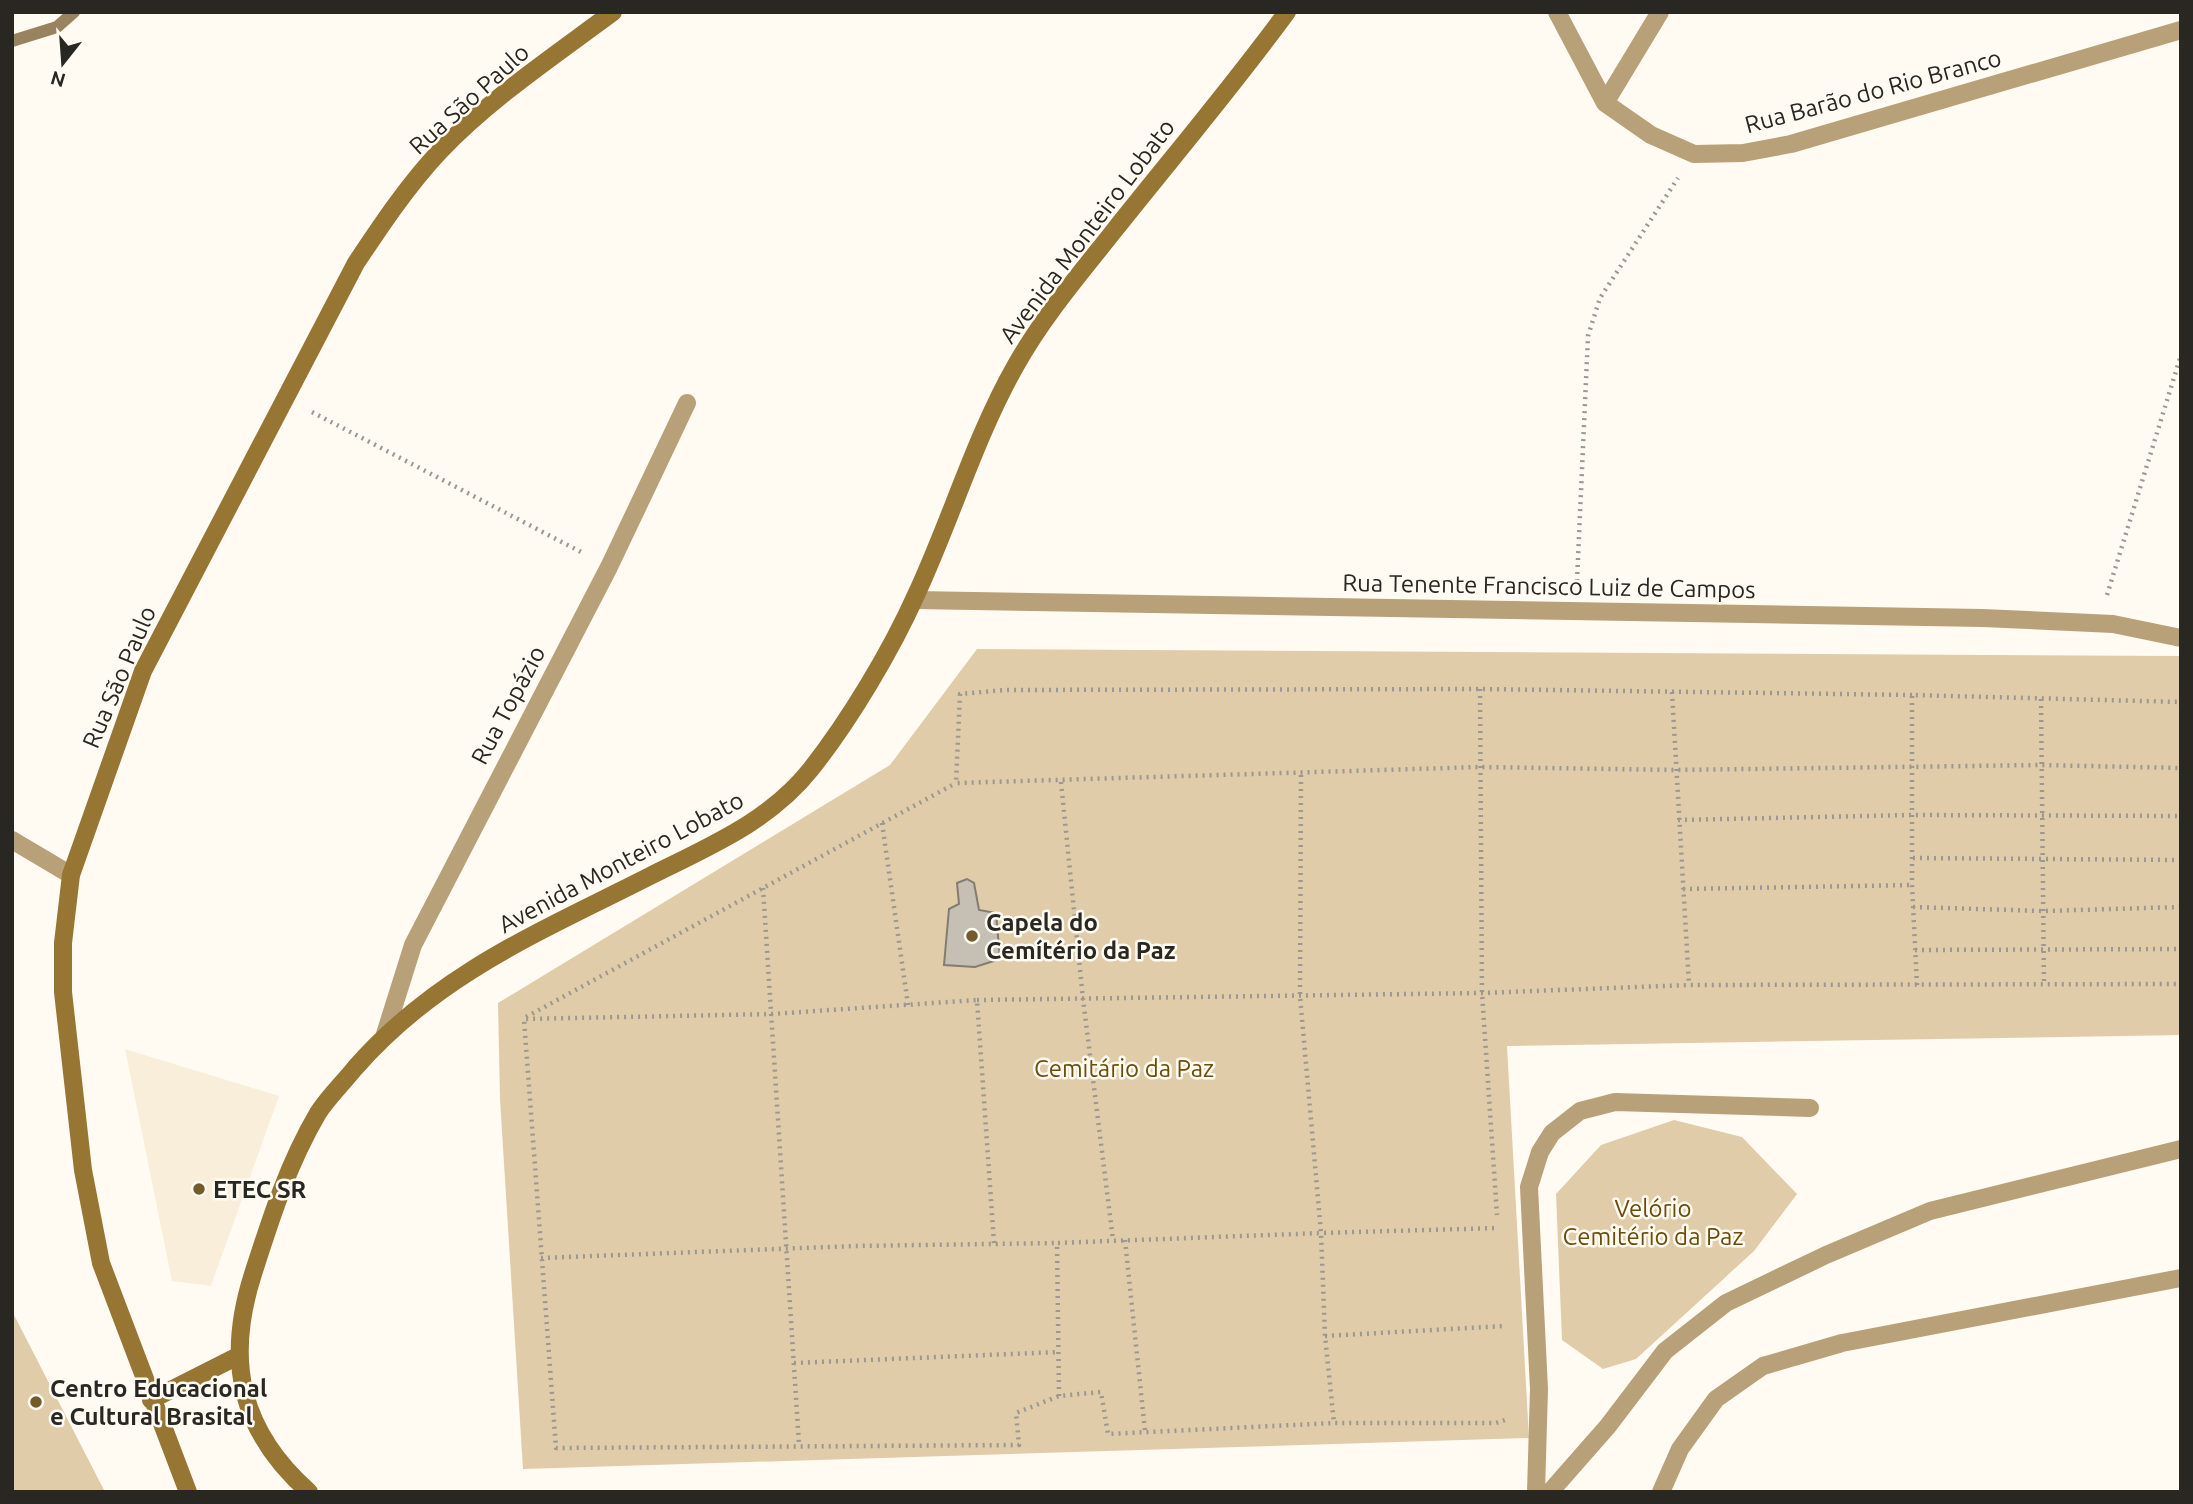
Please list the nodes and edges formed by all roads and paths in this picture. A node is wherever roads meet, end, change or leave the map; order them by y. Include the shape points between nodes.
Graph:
1 (613, 12) edge
2 (1287, 12) edge
3 (1557, 12) edge
4 (1660, 12) edge
5 (2181, 30) edge
6 (1605, 103) junction
7 (1694, 154) junction
8 (2181, 355) edge
9 (286, 398) junction
10 (687, 403) dead end
11 (609, 566) junction
12 (915, 600) junction
13 (1576, 611) junction
14 (2098, 623) junction
15 (2181, 638) edge
16 (1479, 689) junction
17 (1672, 692) junction
18 (1912, 695) junction
19 (2041, 699) junction
20 (2181, 702) edge
21 (2041, 765) junction
22 (1480, 767) junction
23 (1912, 767) junction
24 (2181, 768) edge
25 (1676, 770) junction
26 (1301, 775) junction
27 (1061, 782) junction
28 (956, 783) junction
29 (1912, 816) junction
30 (2181, 816) edge
31 (2042, 818) junction
32 (1678, 820) junction
33 (882, 823) junction
34 (12, 840) edge
35 (1913, 858) junction
36 (2181, 860) edge
37 (2042, 861) junction
38 (71, 875) junction
39 (1912, 885) junction
40 (763, 888) junction
41 (1683, 889) junction
42 (1913, 906) junction
43 (2181, 907) edge
44 (2043, 911) junction
45 (2181, 949) edge
46 (1915, 950) junction
47 (2044, 951) junction
48 (2044, 984) junction
49 (2181, 984) edge
50 (1689, 985) junction
51 (1917, 985) junction
52 (1482, 993) junction
53 (1300, 996) junction
54 (1083, 999) junction
55 (977, 1000) junction
56 (908, 1005) junction
57 (772, 1014) junction
58 (524, 1019) junction
59 (385, 1034) junction
60 (1810, 1108) dead end
61 (2181, 1149) edge
62 (1497, 1228) junction
63 (1321, 1233) junction
64 (1113, 1240) junction
65 (1125, 1240) junction
66 (1498, 1241) dead end
67 (994, 1243) junction
68 (1057, 1243) junction
69 (787, 1250) junction
70 (541, 1258) junction
71 (2181, 1278) edge
72 (1503, 1314) dead end
73 (1504, 1326) junction
74 (1325, 1336) junction
75 (1504, 1339) dead end
76 (1059, 1352) junction
77 (238, 1356) junction
78 (794, 1363) junction
79 (1059, 1396) junction
80 (152, 1400) junction
81 (1509, 1411) dead end
82 (1334, 1423) junction
83 (1146, 1431) junction
84 (799, 1444) junction
85 (188, 1492) edge
86 (309, 1492) edge
87 (1536, 1492) edge
88 (1550, 1492) edge
89 (1661, 1492) edge

1 - 9 street, Rua São Paulo via 451,142 393,207 356,263
2 - 12 street, Avenida Monteiro Lobato via 1057,302 1017,363
3 - 6 street, Rua Barão do Rio Branco
4 - 6 street
5 - 7 street, Rua Barão do Rio Branco via 1791,144 1743,153
6 - 7 street, Rua Barão do Rio Branco via 1651,135
7 - 13 path via 1600,298 1588,336
8 - 14 path
9 - 11 path
9 - 38 street, Rua São Paulo via 144,671
10 - 11 street, Rua Topázio
11 - 59 street, Rua Topázio via 413,945
12 - 13 street, Rua Tenente Francisco Luiz de Campos
12 - 59 street, Avenida Monteiro Lobato via 813,767 773,810 445,984
13 - 14 street, Rua Tenente Francisco Luiz de Campos
14 - 15 street, Rua Tenente Francisco Luiz de Campos
16 - 17 path
16 - 22 path
16 - 28 path via 1005,690 960,694
17 - 18 path
17 - 25 path
18 - 19 path
18 - 23 path
19 - 20 path
19 - 21 path
21 - 23 path
21 - 24 path
21 - 31 path
22 - 25 path
22 - 26 path
22 - 52 path
23 - 25 path
23 - 29 path
25 - 32 path
26 - 27 path
26 - 53 path
27 - 28 path
27 - 54 path
28 - 33 path
29 - 31 path
29 - 32 path
29 - 35 path
30 - 31 path
31 - 37 path
32 - 41 path
33 - 40 path
33 - 56 path
34 - 38 street
35 - 37 path
35 - 39 path
36 - 37 path
37 - 44 path
38 - 80 street, Rua São Paulo via 63,992 83,1170 101,1263
39 - 41 path
39 - 42 path
40 - 57 path
40 - 58 path
41 - 50 path
42 - 44 path
42 - 46 path
43 - 44 path
44 - 47 path
45 - 47 path
46 - 47 path
46 - 51 path
47 - 48 path
48 - 49 path
48 - 51 path
50 - 51 path
50 - 52 path
52 - 53 path
52 - 62 path
53 - 54 path
53 - 63 path
54 - 55 path
54 - 64 path
55 - 56 path
55 - 67 path
56 - 57 path
57 - 58 path
57 - 69 path
58 - 70 path
59 - 77 street, Avenida Monteiro Lobato via 320,1110 282,1184 250,1285
60 - 87 street via 1615,1102 1580,1111 1552,1132 1540,1152 1530,1187 1539,1389
61 - 88 street via 1930,1211 1726,1303 1665,1352
62 - 63 path
62 - 66 path
63 - 65 path
63 - 74 path
64 - 65 path
64 - 68 path
65 - 83 path
67 - 68 path
67 - 69 path
68 - 76 path
69 - 70 path
69 - 78 path
70 - 84 path via 556,1448
71 - 89 street via 1842,1343 1763,1366 1716,1399 1680,1449
72 - 73 path
73 - 74 path
73 - 75 path
74 - 82 path
76 - 78 path
76 - 79 path
77 - 80 street
77 - 86 street, Avenida Monteiro Lobato via 243,1390 266,1445 282,1468
78 - 84 path
79 - 83 path via 1101,1392 1108,1434
79 - 84 path via 1016,1413 1019,1445
80 - 85 street, Rua São Paulo
81 - 82 path via 1509,1419 1496,1423
82 - 83 path

